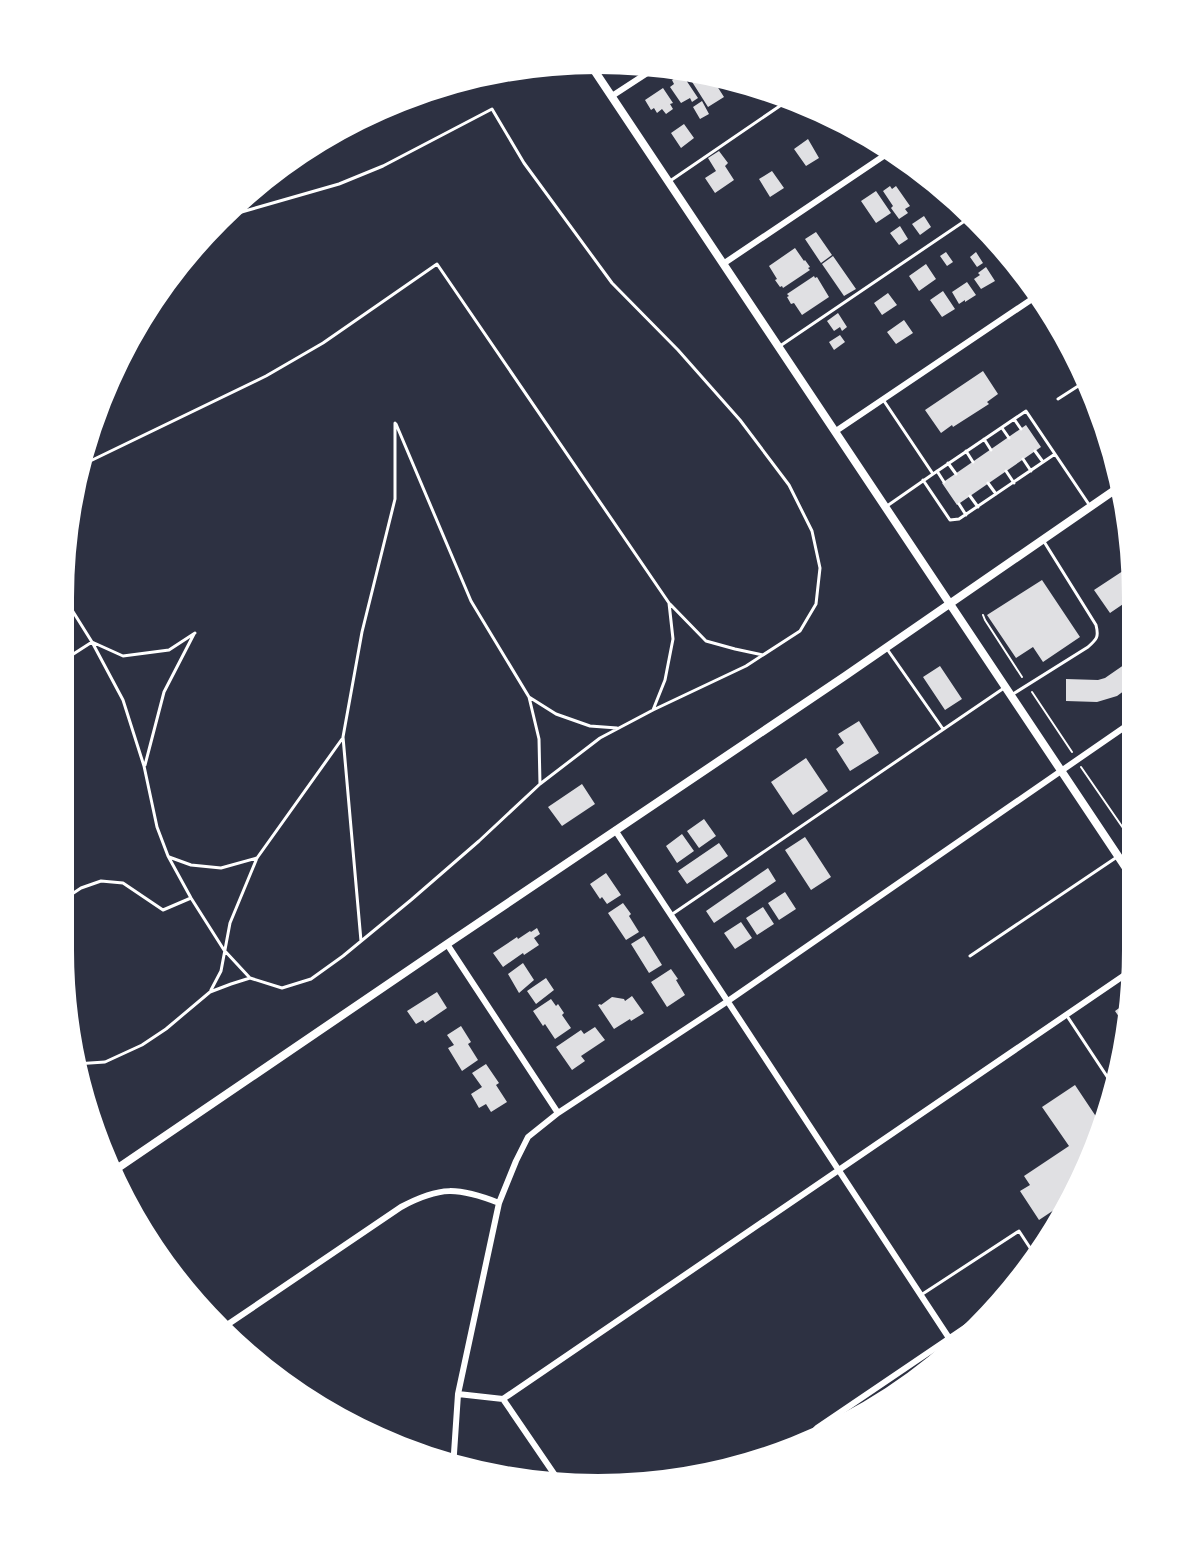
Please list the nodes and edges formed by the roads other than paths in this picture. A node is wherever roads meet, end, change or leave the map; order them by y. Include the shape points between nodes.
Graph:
1 (594, 70) edge
2 (647, 73) edge
3 (612, 96) junction
4 (783, 105) edge
5 (885, 155) edge
6 (669, 182) junction
7 (238, 213) edge
8 (966, 220) edge
9 (723, 264) junction
10 (1033, 298) edge
11 (779, 347) junction
12 (1081, 384) edge
13 (883, 399) junction
14 (1058, 399) dead end
15 (1014, 419) junction
16 (1002, 428) junction
17 (1021, 429) dead end
18 (836, 431) junction
19 (1009, 438) dead end
20 (984, 439) junction
21 (991, 450) dead end
22 (966, 451) junction
23 (1035, 451) dead end
24 (1055, 454) junction
25 (1023, 459) dead end
26 (88, 462) edge
27 (974, 462) dead end
28 (1043, 462) junction
29 (948, 463) junction
30 (937, 471) junction
31 (1006, 471) dead end
32 (1031, 471) junction
33 (933, 474) junction
34 (956, 474) dead end
35 (923, 480) junction
36 (944, 482) dead end
37 (988, 483) dead end
38 (1014, 483) junction
39 (1115, 490) edge
40 (996, 495) junction
41 (970, 496) dead end
42 (959, 504) dead end
43 (885, 507) junction
44 (978, 507) junction
45 (1091, 507) junction
46 (966, 515) junction
47 (1043, 540) junction
48 (669, 603) junction
49 (950, 604) junction
50 (71, 609) edge
51 (92, 642) junction
52 (886, 648) junction
53 (763, 655) junction
54 (71, 656) edge
55 (1005, 687) junction
56 (1011, 696) junction
57 (529, 697) junction
58 (653, 710) junction
59 (1126, 726) edge
60 (619, 728) junction
61 (943, 729) junction
62 (343, 737) junction
63 (144, 766) junction
64 (1061, 770) junction
65 (540, 784) junction
66 (615, 830) junction
67 (168, 856) junction
68 (1118, 856) junction
69 (257, 858) junction
70 (1126, 868) edge
71 (71, 895) edge
72 (191, 898) junction
73 (671, 915) junction
74 (361, 941) junction
75 (447, 944) junction
76 (224, 950) junction
77 (970, 956) dead end
78 (1125, 975) edge
79 (250, 978) junction
80 (210, 992) junction
81 (728, 1001) junction
82 (1066, 1015) junction
83 (83, 1063) edge
84 (1110, 1081) edge
85 (558, 1113) junction
86 (118, 1168) edge
87 (839, 1170) junction
88 (499, 1203) junction
89 (1032, 1251) edge
90 (921, 1294) junction
91 (975, 1321) edge
92 (226, 1325) edge
93 (949, 1338) junction
94 (458, 1394) junction
95 (503, 1399) junction
96 (813, 1433) edge
97 (454, 1458) edge
98 (556, 1476) edge

1 - 3 main road
2 - 3 street
3 - 6 main road
4 - 6 lane
5 - 9 street
6 - 9 main road
7 - 53 lane via 339,184 383,166 492,109 524,163 612,283 740,420 789,485 812,531 820,568 816,604 800,631
8 - 11 lane
9 - 11 main road
10 - 13 street
11 - 18 main road
12 - 14 lane
13 - 18 street
13 - 33 lane
15 - 16 lane
15 - 17 lane
15 - 24 lane via 1026,411
16 - 19 lane
16 - 20 lane
18 - 43 main road
20 - 21 lane
20 - 22 lane
22 - 27 lane
22 - 29 lane
23 - 28 lane
24 - 28 lane
24 - 45 lane
25 - 32 lane
26 - 48 lane via 266,376 437,264
28 - 32 lane
29 - 30 lane
29 - 34 lane
30 - 33 lane
30 - 36 lane
31 - 38 lane
32 - 38 lane
33 - 35 lane
35 - 43 lane
35 - 46 lane via 950,520
37 - 40 lane
38 - 40 lane
39 - 45 main road
40 - 44 lane
41 - 44 lane
42 - 46 lane
43 - 49 main road
44 - 46 lane
45 - 47 main road
47 - 49 main road
47 - 56 lane via 1098,633 1088,647
48 - 53 lane via 706,640
48 - 58 lane via 673,639 665,680
49 - 52 main road
49 - 55 main road
50 - 51 lane
51 - 54 lane
51 - 63 lane via 123,700
51 - 63 lane via 123,656 169,650 195,633 164,692
52 - 61 lane
52 - 66 main road
53 - 58 lane
55 - 56 main road
55 - 61 lane
56 - 64 main road
57 - 60 lane via 556,714 590,726
57 - 62 lane via 471,601 395,423 395,499 362,632
57 - 65 lane via 539,739
58 - 60 lane
59 - 64 street
60 - 65 lane
61 - 73 lane
62 - 69 lane
62 - 74 lane
63 - 67 lane via 157,827
64 - 68 main road
64 - 81 street
65 - 74 lane
66 - 73 street
66 - 75 main road
67 - 69 lane via 191,866 221,868
67 - 72 lane
68 - 70 main road
68 - 77 lane
69 - 76 lane via 230,923
71 - 72 lane via 101,881 123,883 163,910
72 - 76 lane
73 - 81 street
74 - 79 lane via 311,979 282,988
75 - 85 street
75 - 86 main road
76 - 79 lane
76 - 80 lane via 221,971
78 - 82 street
79 - 80 lane
80 - 83 lane via 142,1045 105,1062
81 - 85 street
81 - 87 street
82 - 84 lane
82 - 87 street
85 - 88 street via 528,1137
87 - 90 street
87 - 95 street
88 - 92 street via 456,1190 417,1198
88 - 94 street
89 - 90 lane via 1019,1231
90 - 93 street
91 - 93 street
93 - 96 street
94 - 95 street
94 - 97 street
95 - 98 street

